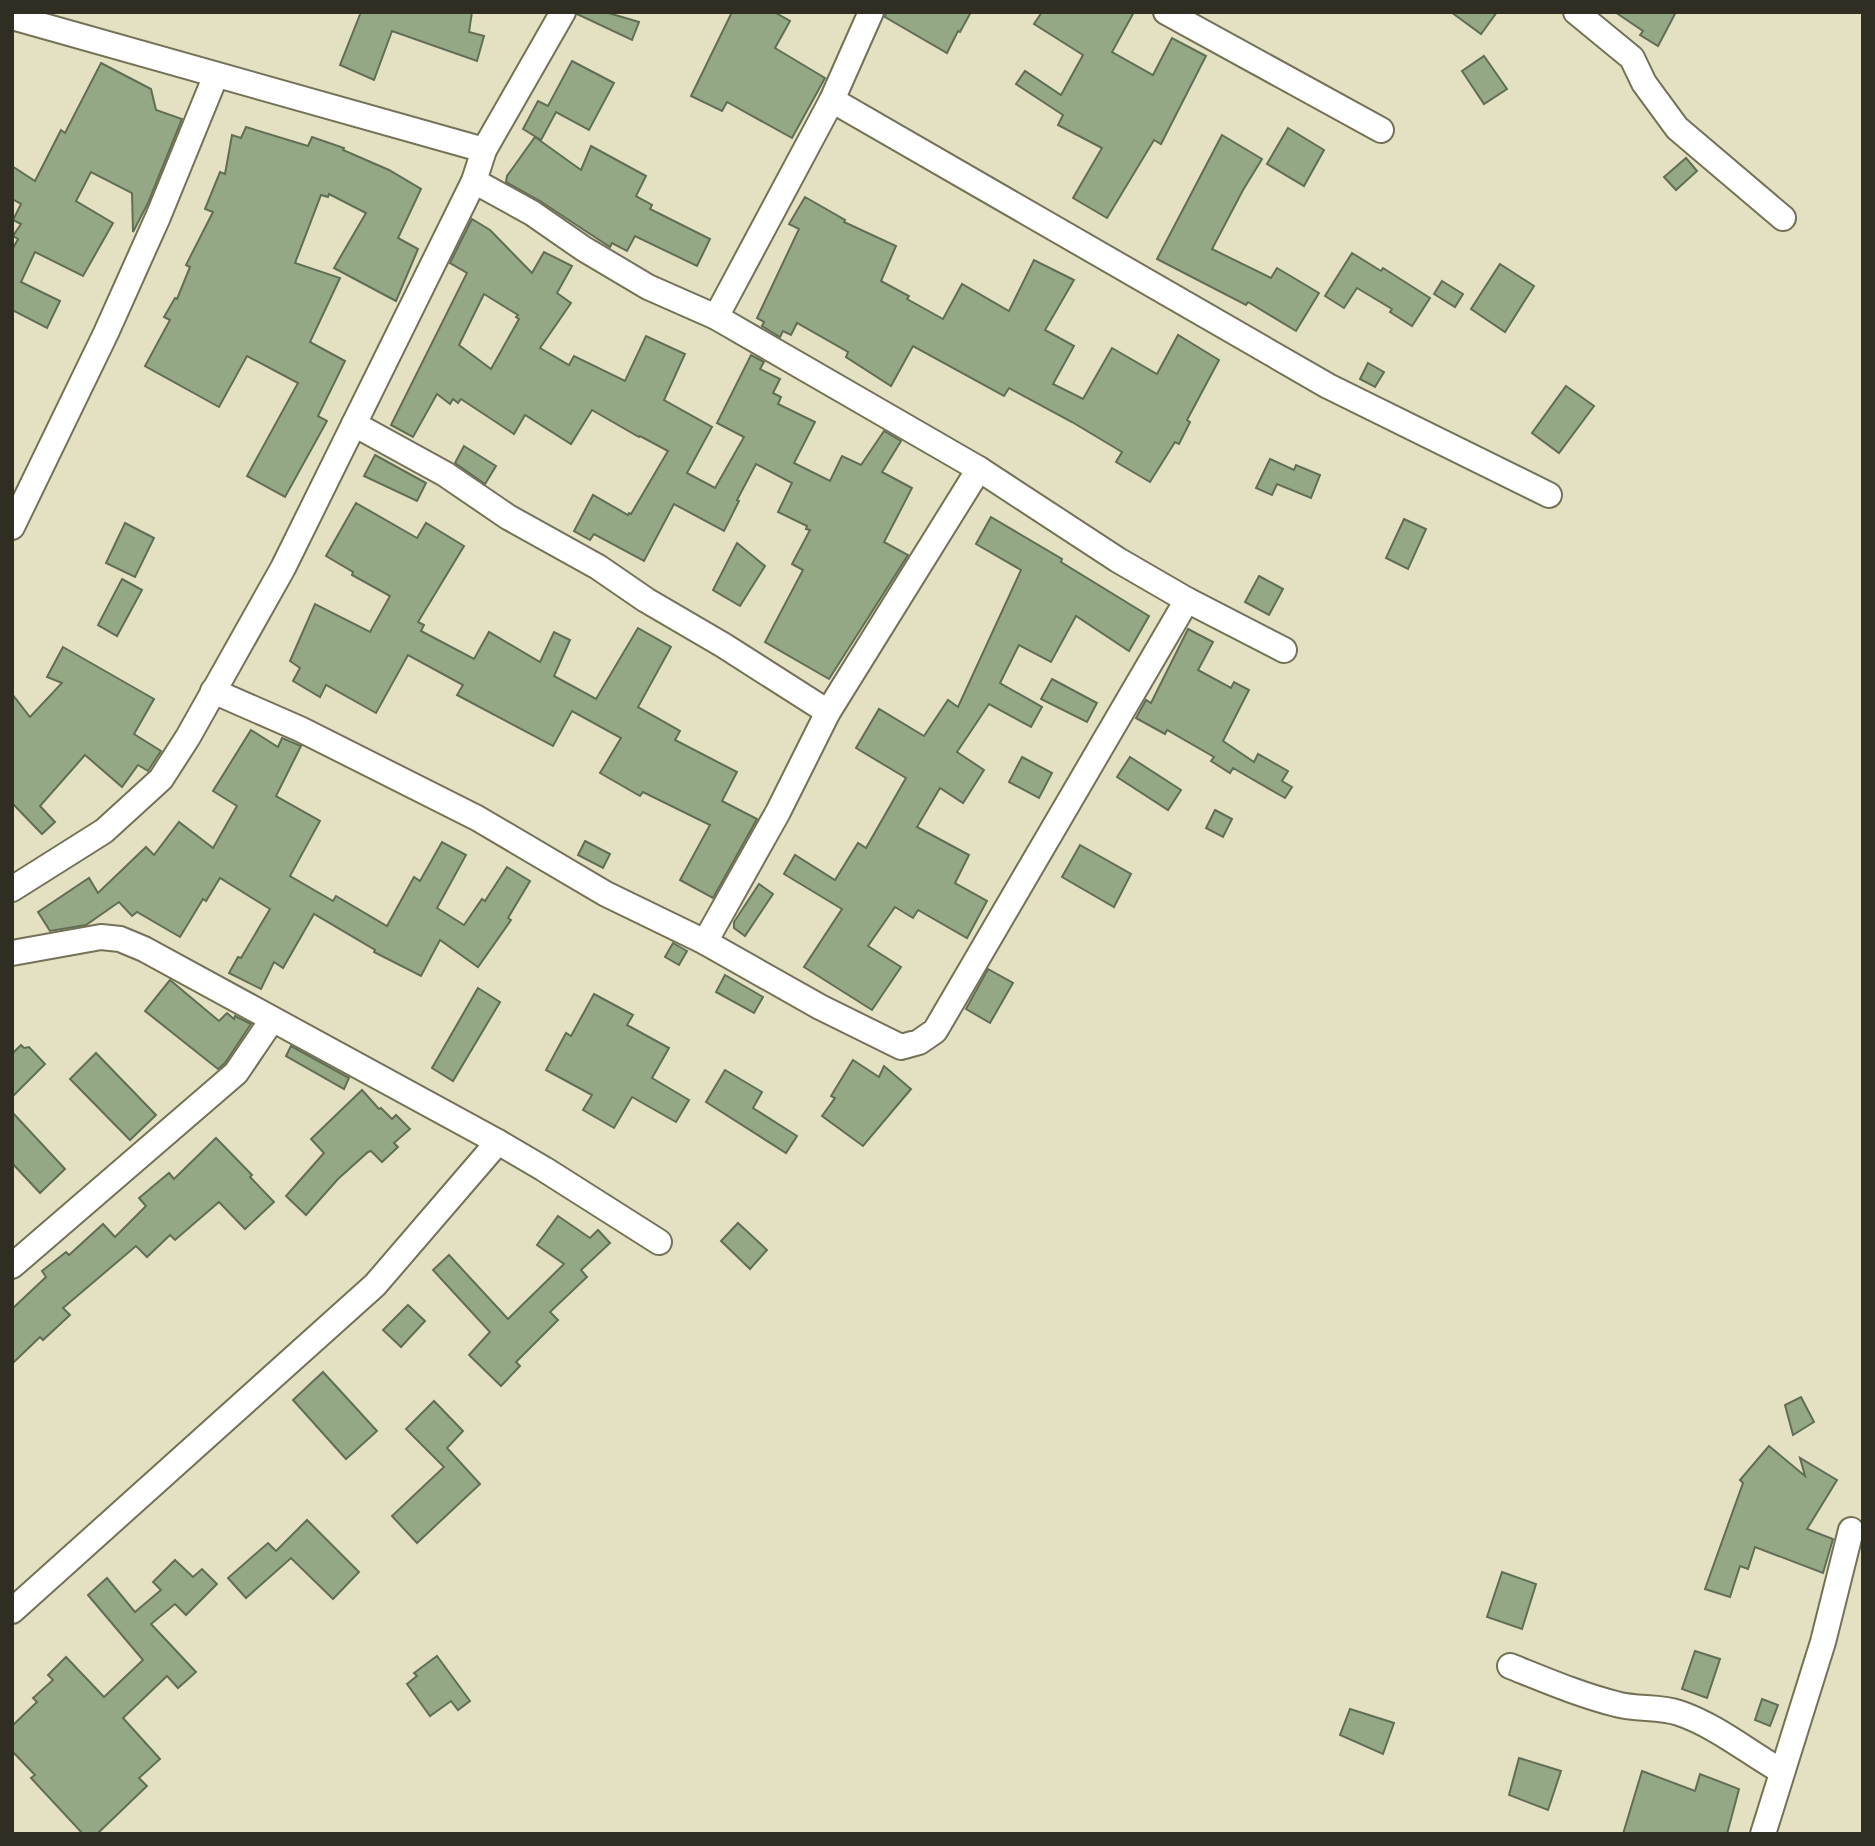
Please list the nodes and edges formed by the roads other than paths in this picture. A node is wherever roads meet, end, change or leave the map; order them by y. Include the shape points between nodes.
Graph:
1 (563, 12) edge
2 (871, 12) edge
3 (1166, 12) edge
4 (1576, 12) edge
5 (12, 17) edge
6 (216, 75) junction
7 (832, 100) junction
8 (1381, 130) dead end
9 (484, 150) junction
10 (474, 181) junction
11 (1783, 218) dead end
12 (716, 317) junction
13 (354, 424) junction
14 (979, 469) junction
15 (1549, 495) dead end
16 (12, 527) edge
17 (1187, 600) junction
18 (1284, 650) dead end
19 (213, 691) junction
20 (828, 712) junction
21 (12, 889) edge
22 (705, 942) junction
23 (12, 953) edge
24 (272, 1020) junction
25 (498, 1142) junction
26 (659, 1242) dead end
27 (12, 1266) edge
28 (1852, 1530) dead end
29 (12, 1611) edge
30 (1510, 1666) dead end
31 (1782, 1771) junction
32 (1763, 1834) edge

1 - 9 street
2 - 7 street
3 - 8 street
4 - 11 street via 1632,58 1677,128
5 - 6 street
6 - 9 street
6 - 16 street via 153,229
7 - 12 street
7 - 15 street via 1328,386
9 - 10 street
10 - 12 street via 648,287
10 - 13 street
12 - 14 street
13 - 19 street via 283,568
13 - 20 street via 445,474
14 - 17 street via 1118,561
14 - 20 street
17 - 18 street
17 - 22 street via 935,1031 901,1047
19 - 21 street via 161,779 104,831
19 - 22 street via 478,818 606,894
20 - 22 street
23 - 24 street via 101,937 120,939
24 - 25 street
24 - 27 street via 236,1073
25 - 26 street
25 - 29 street via 375,1285
28 - 31 street
30 - 31 street via 1614,1704 1678,1712
31 - 32 street

